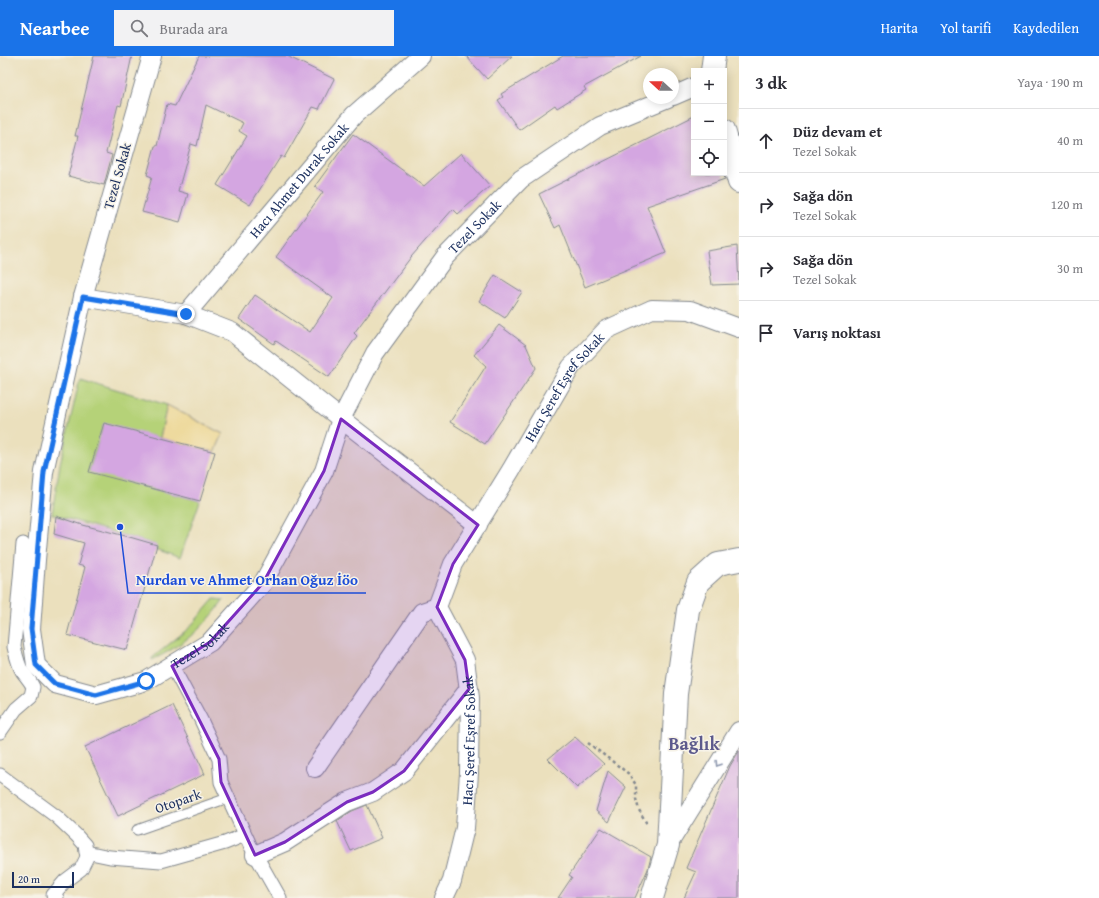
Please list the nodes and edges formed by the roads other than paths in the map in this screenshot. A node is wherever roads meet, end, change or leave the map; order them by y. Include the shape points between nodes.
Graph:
1 (152, 56) edge
2 (421, 56) edge
3 (714, 56) edge
4 (712, 68) edge
5 (691, 88) edge
6 (679, 93) edge
7 (653, 104) edge
8 (727, 140) edge
9 (739, 182) edge
10 (83, 297) junction
11 (186, 314) junction
12 (739, 328) edge
13 (341, 419) junction
14 (478, 524) junction
15 (23, 544) dead end
16 (739, 560) edge
17 (437, 607) junction
18 (172, 666) junction
19 (469, 689) junction
20 (739, 731) edge
21 (0, 732) edge
22 (315, 768) dead end
23 (0, 775) edge
24 (228, 798) junction
25 (137, 830) dead end
26 (245, 835) junction
27 (668, 845) junction
28 (86, 852) junction
29 (255, 855) junction
30 (57, 898) edge
31 (280, 898) edge
32 (444, 898) edge
33 (652, 898) edge

1 - 10 street, Tezel Sokak
2 - 11 street, Hacı Ahmet Durak Sokak via 354,114
3 - 4 street
5 - 6 street
7 - 13 street, Tezel Sokak via 600,126 521,179 445,257 375,353
8 - 9 street
10 - 11 street
10 - 18 street, Tezel Sokak via 44,472 31,629 36,665 55,684 96,695 146,681
11 - 13 street via 232,332
12 - 14 street, Hacı Şeref Eşref Sokak via 690,310 652,309 606,330 571,366
13 - 14 street
13 - 18 street, Tezel Sokak via 324,472 262,583 210,642
14 - 17 street, Hacı Şeref Eşref Sokak via 453,564
15 - 21 street via 14,647 22,671 33,687 31,696 16,709
16 - 27 street via 718,564 698,582 688,610 676,694
17 - 19 street, Hacı Şeref Eşref Sokak via 465,660
17 - 22 street via 422,612
18 - 24 street via 219,758 221,782
19 - 29 street via 404,771 373,792 347,802 286,842
19 - 32 street, Hacı Şeref Eşref Sokak via 469,773 465,828 452,881
20 -> 27 street
23 - 28 street via 57,817 76,835 85,846
24 - 25 lane, Otopark
24 - 26 street
26 - 28 street via 210,848 161,861 110,857
26 - 29 street
27 - 33 street
28 - 30 street via 87,857 81,869 65,881 53,895
29 - 31 street

